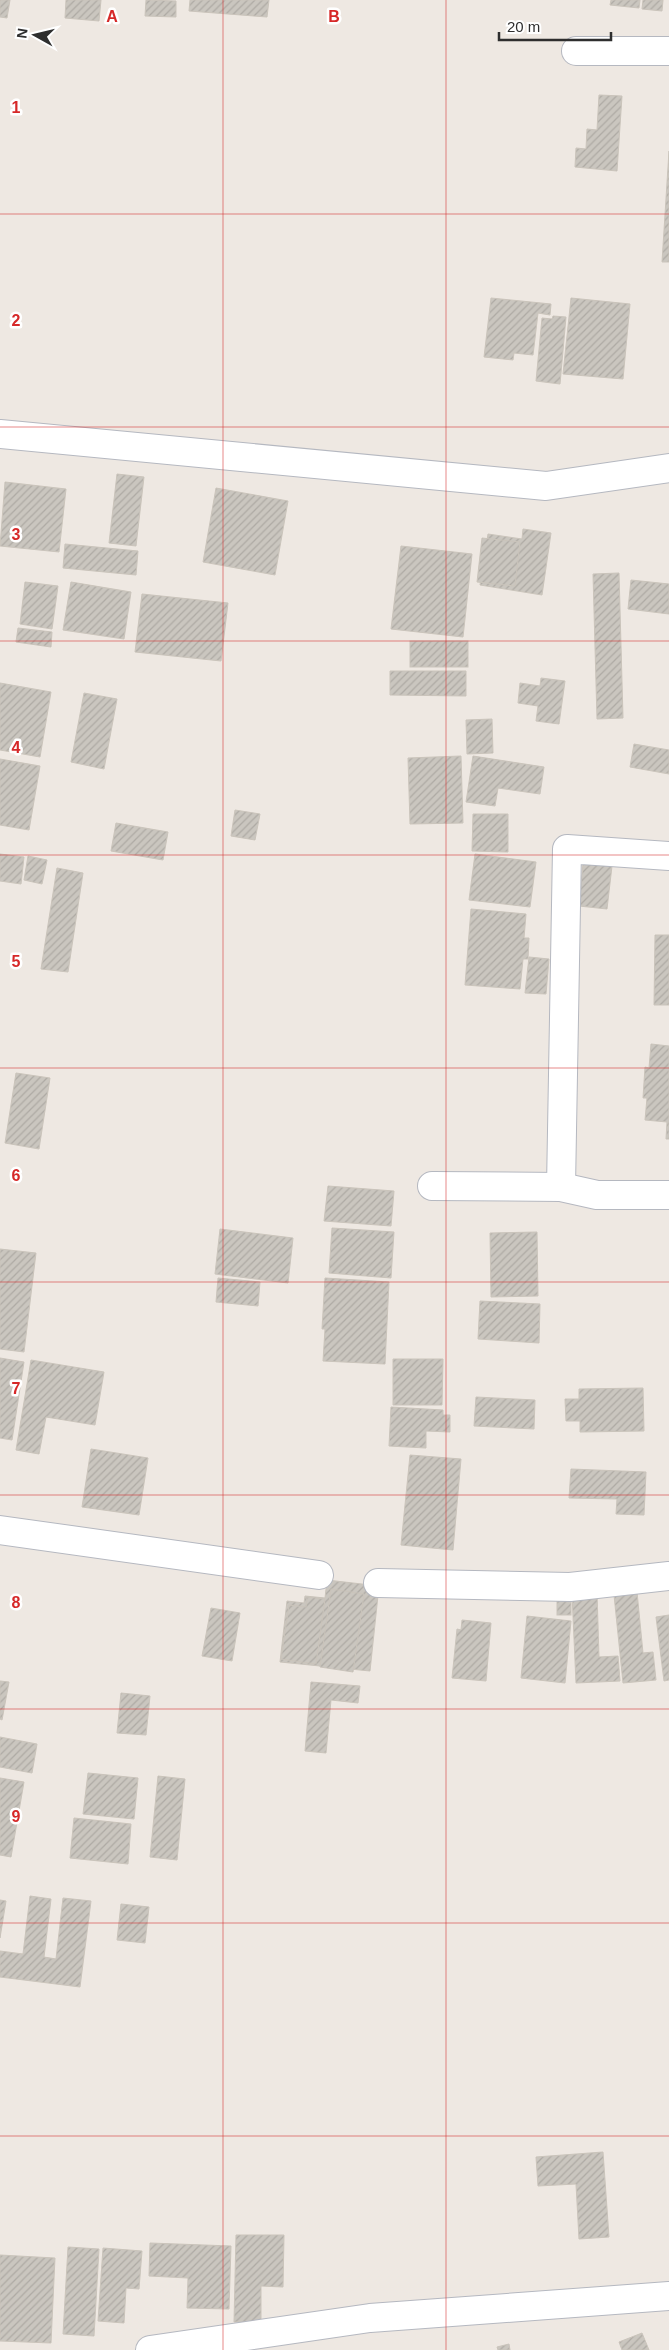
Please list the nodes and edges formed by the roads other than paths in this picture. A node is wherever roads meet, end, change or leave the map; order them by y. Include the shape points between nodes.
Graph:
1 (576, 51) dead end
2 (669, 51) edge
3 (0, 434) edge
4 (669, 468) edge
5 (669, 856) edge
6 (432, 1186) dead end
7 (561, 1187) junction
8 (669, 1195) edge
9 (0, 1530) edge
10 (319, 1575) dead end
11 (669, 1576) edge
12 (378, 1583) dead end
13 (669, 2296) edge
14 (201, 2346) edge
15 (150, 2350) edge

1 - 2 street
3 - 4 street via 546,486
5 - 7 street via 567,849
6 - 7 street
7 - 8 street via 597,1195
9 - 10 street
11 - 12 street via 570,1587
13 - 14 street via 370,2318
14 - 15 street

